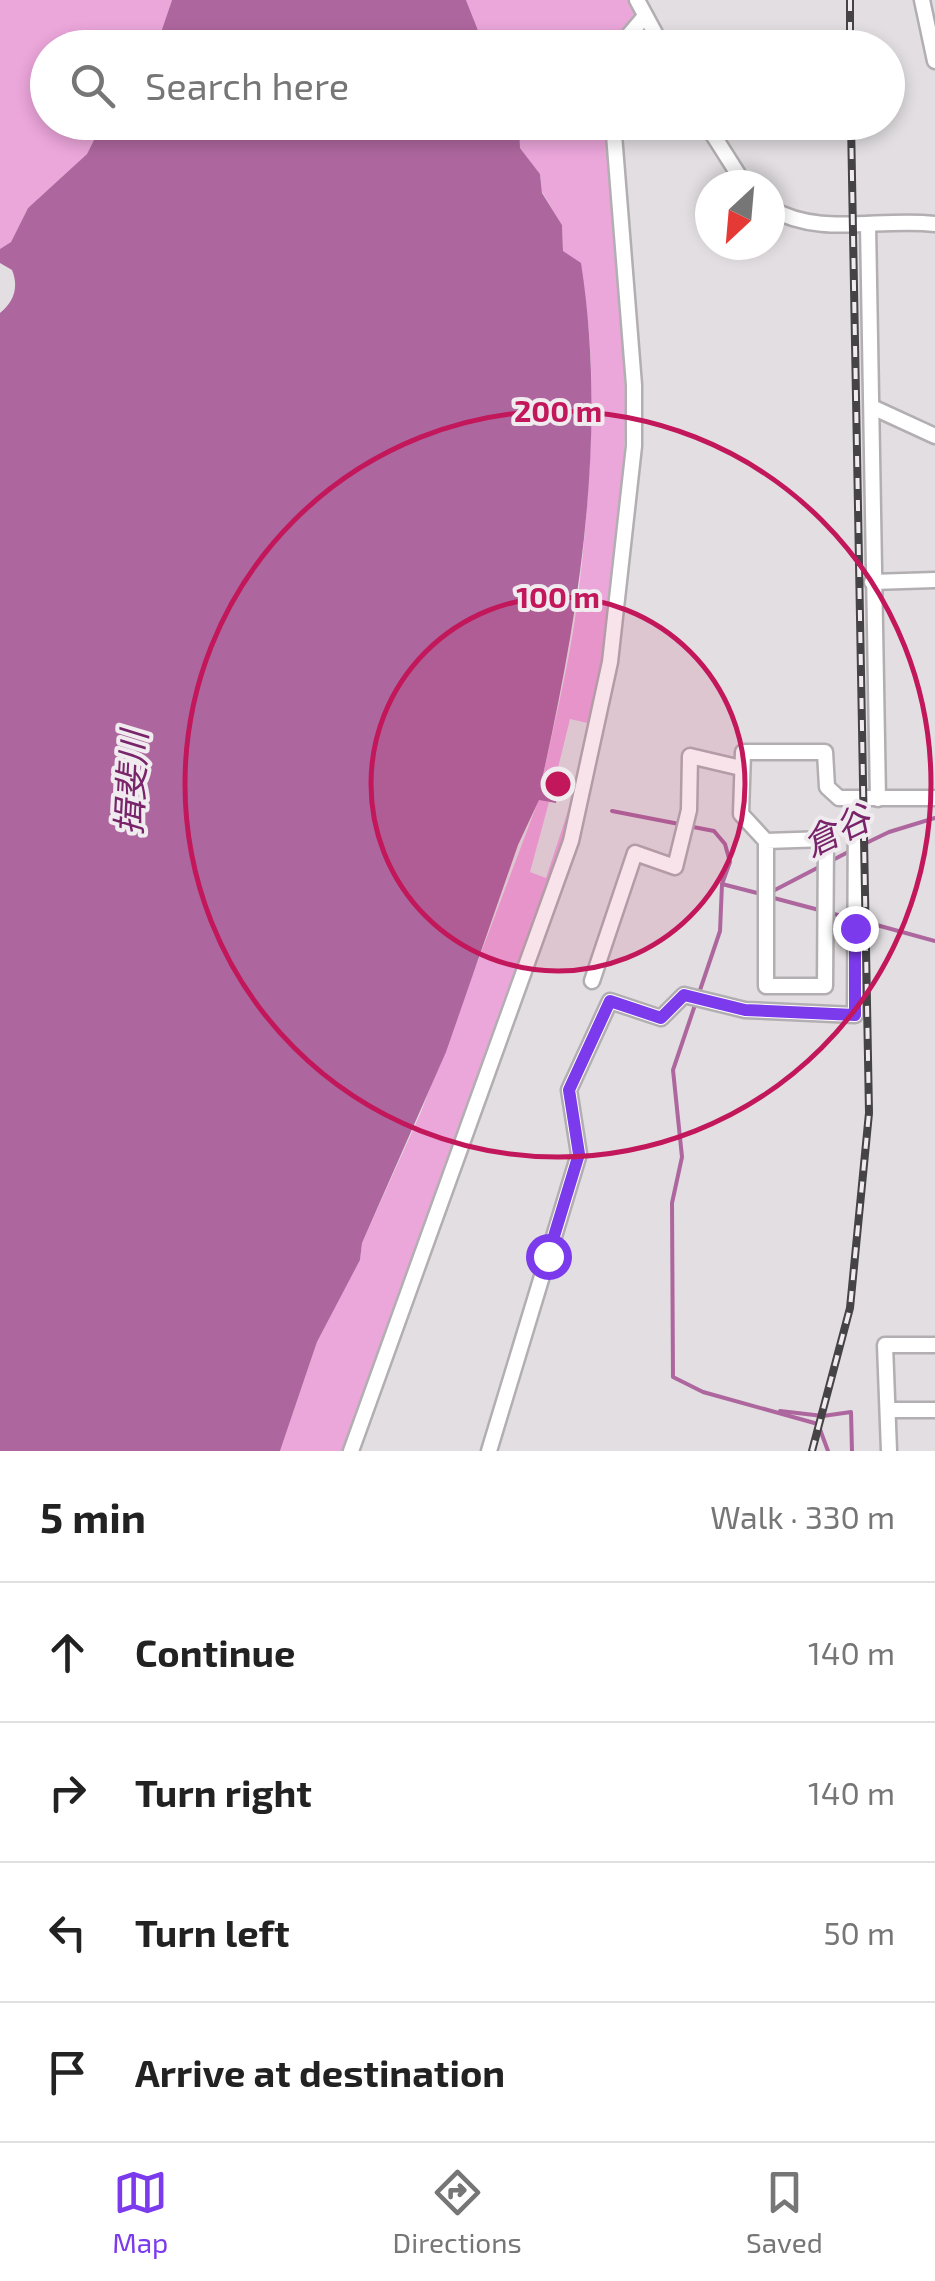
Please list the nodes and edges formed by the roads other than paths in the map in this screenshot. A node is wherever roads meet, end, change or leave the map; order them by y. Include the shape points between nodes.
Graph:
1 (637, 0) edge
2 (922, 0) edge
3 (645, 16) junction
4 (633, 30) edge
5 (653, 30) edge
6 (935, 62) edge
7 (614, 140) edge
8 (716, 140) edge
9 (735, 170) edge
10 (785, 216) edge
11 (868, 224) junction
12 (935, 224) edge
13 (872, 407) junction
14 (935, 436) edge
15 (935, 580) edge
16 (872, 582) junction
17 (741, 768) junction
18 (935, 798) edge
19 (878, 799) junction
20 (856, 801) junction
21 (766, 841) junction
22 (592, 981) dead end
23 (935, 1345) edge
24 (888, 1410) junction
25 (935, 1410) edge
26 (351, 1451) edge
27 (489, 1451) edge
28 (889, 1451) edge

1 - 3 street
2 - 6 street
3 - 4 street
3 - 5 street
7 - 26 street via 634,446 610,662 571,840
8 - 9 street
10 - 11 street via 821,225
11 - 12 street
11 - 13 street
13 - 14 street
13 - 16 street
15 - 16 street
16 - 19 street
17 - 20 street via 743,752 825,752 827,787
17 - 21 street via 741,814
17 - 22 street via 690,756 689,810 676,867 636,853
18 - 19 street
19 - 20 street
20 - 27 street via 855,1015 745,1010 684,995 661,1018 610,1001 569,1090 579,1154
21 - 21 street via 766,986 825,986 826,840
23 - 24 street via 885,1345
24 - 25 street
24 - 28 street

